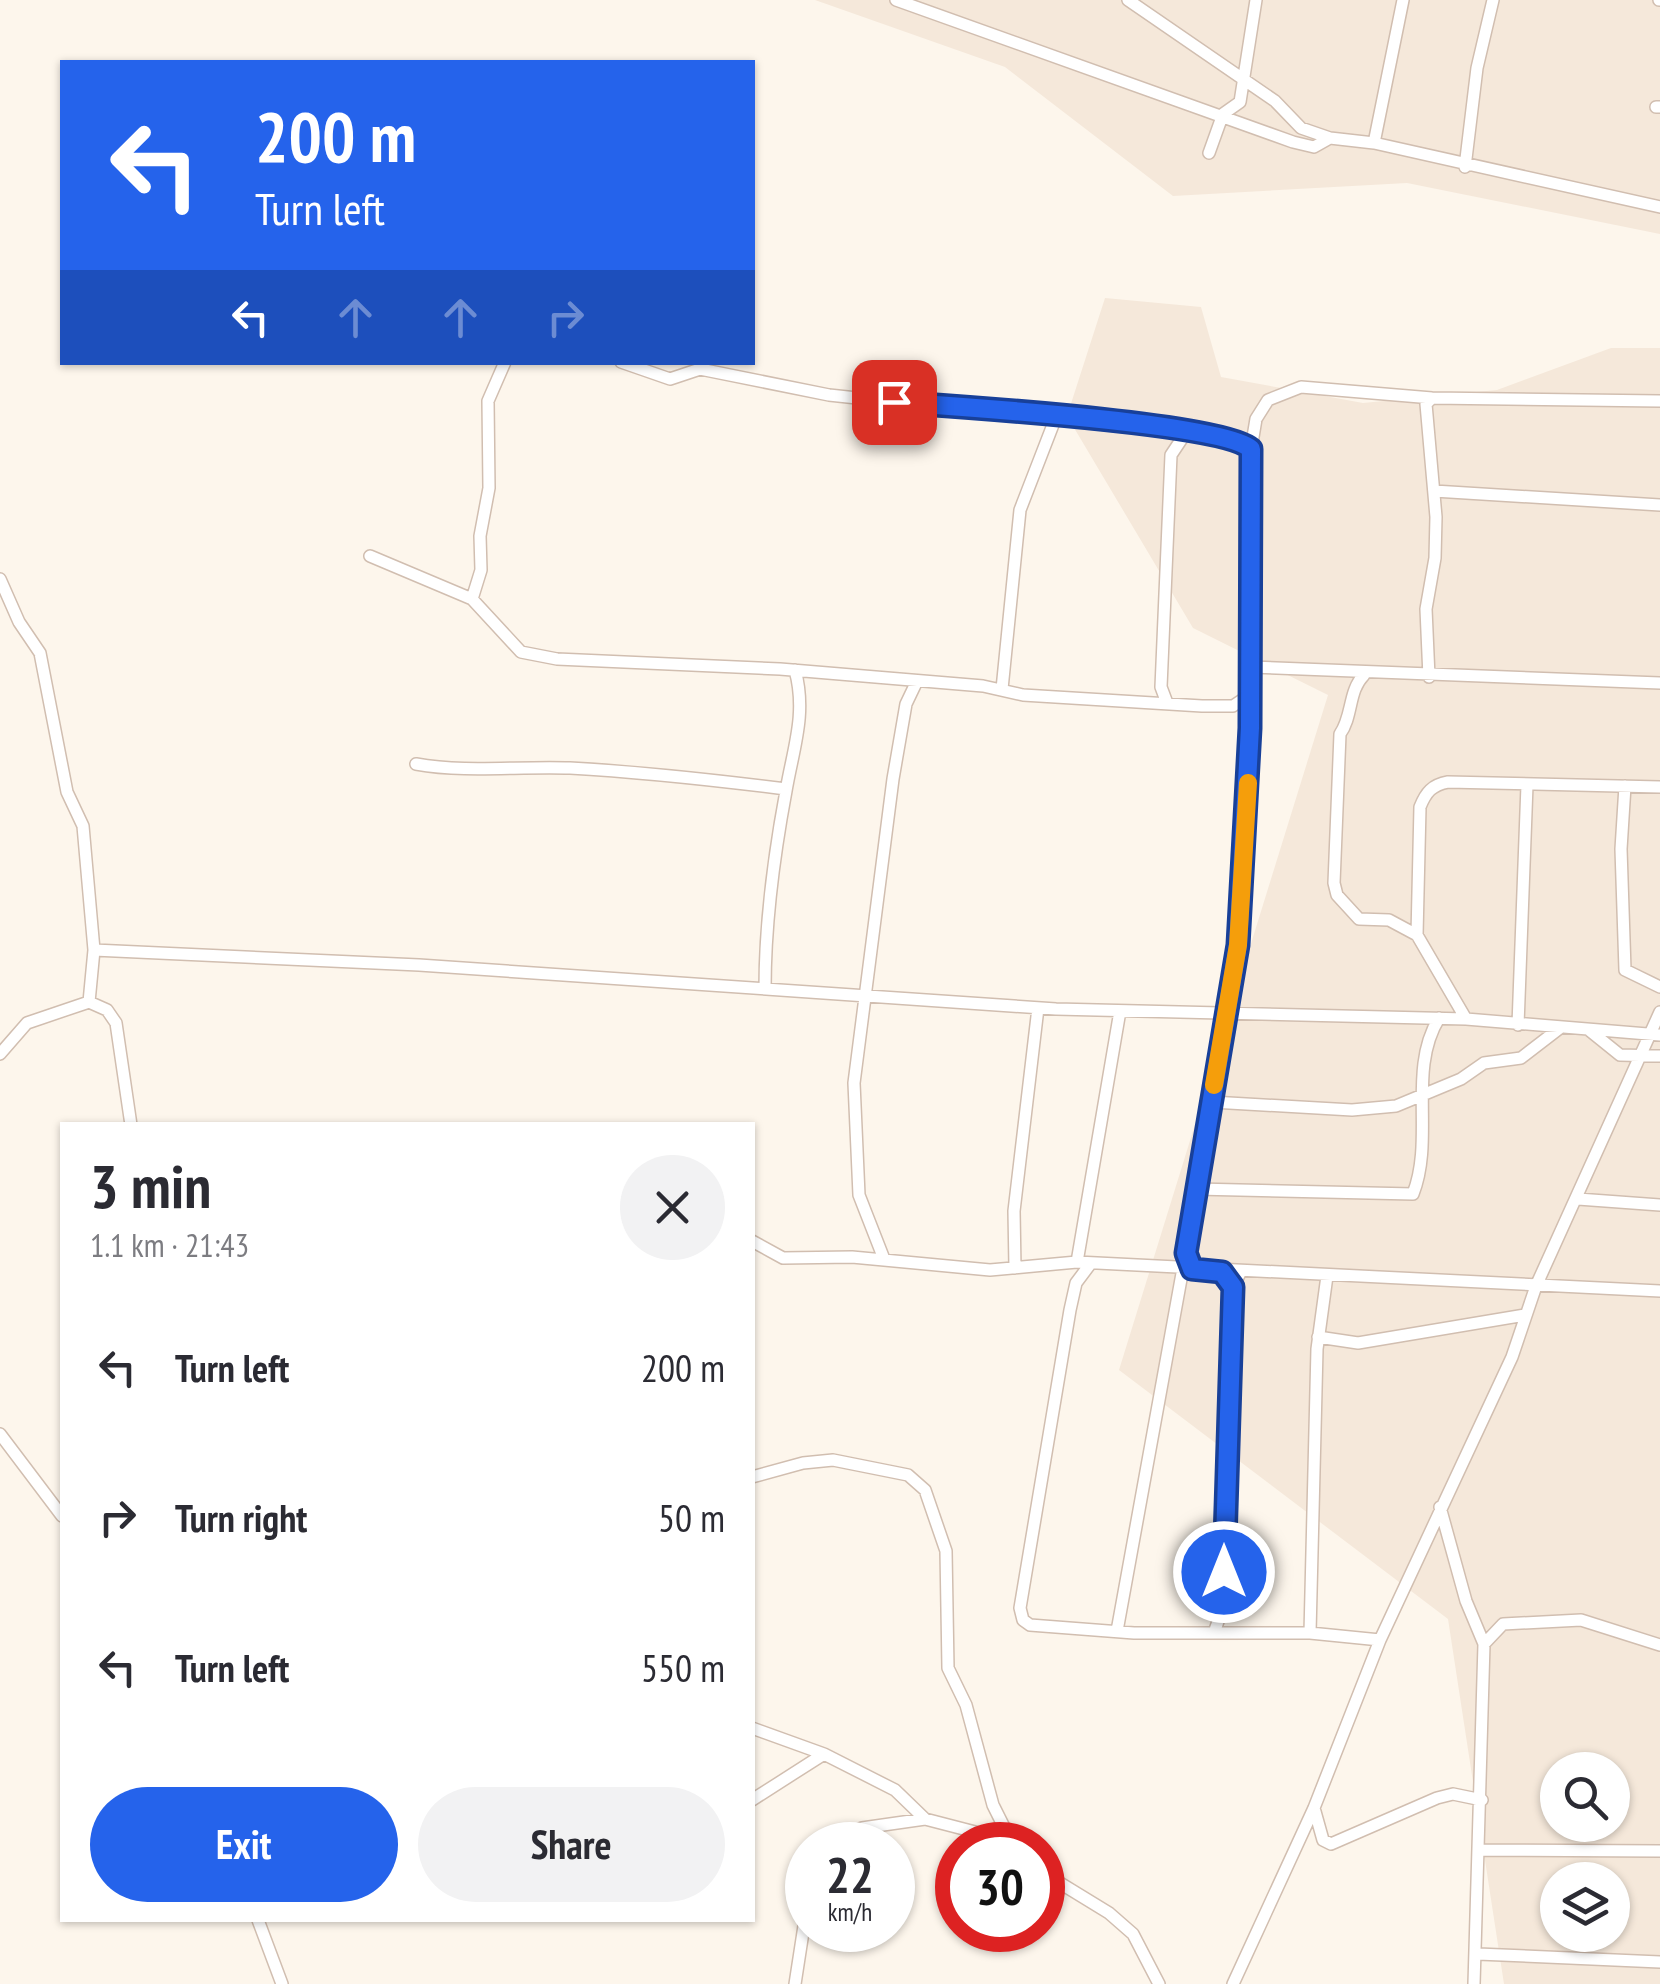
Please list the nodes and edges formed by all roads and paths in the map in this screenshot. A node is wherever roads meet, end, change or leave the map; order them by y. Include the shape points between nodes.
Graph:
1 (896, 0) edge
2 (1128, 0) edge
3 (1256, 0) edge
4 (1403, 0) edge
5 (1493, 0) edge
6 (1145, 4) edge
7 (1244, 81) junction
8 (1222, 114) junction
9 (1330, 138) junction
10 (1374, 143) junction
11 (1209, 153) dead end
12 (1465, 167) junction
13 (1660, 207) edge
14 (504, 365) edge
15 (630, 365) edge
16 (1432, 398) junction
17 (1660, 401) edge
18 (1056, 417) junction
19 (1186, 431) junction
20 (1251, 449) junction
21 (1434, 491) junction
22 (1660, 505) edge
23 (370, 556) dead end
24 (0, 578) edge
25 (472, 599) junction
26 (1251, 667) junction
27 (795, 670) junction
28 (1364, 675) junction
29 (1429, 677) junction
30 (918, 680) junction
31 (1660, 683) edge
32 (1002, 690) junction
33 (1250, 694) junction
34 (1167, 703) junction
35 (1233, 706) junction
36 (1250, 728) junction
37 (416, 764) dead end
38 (1527, 784) junction
39 (1625, 786) junction
40 (1660, 787) edge
41 (786, 789) junction
42 (1417, 935) junction
43 (94, 950) junction
44 (1660, 987) edge
45 (765, 989) junction
46 (866, 996) junction
47 (89, 1002) junction
48 (1038, 1008) junction
49 (1120, 1011) junction
50 (1660, 1012) edge
51 (1223, 1014) junction
52 (1438, 1018) junction
53 (1466, 1019) junction
54 (1518, 1024) junction
55 (1560, 1028) junction
56 (1590, 1030) junction
57 (1655, 1035) edge
58 (0, 1054) edge
59 (1660, 1056) edge
60 (1638, 1058) junction
61 (1423, 1092) junction
62 (1212, 1102) junction
63 (131, 1122) edge
64 (1196, 1189) junction
65 (1578, 1199) junction
66 (1660, 1205) edge
67 (755, 1243) edge
68 (884, 1258) junction
69 (1084, 1262) junction
70 (1015, 1268) junction
71 (1182, 1268) junction
72 (1222, 1272) junction
73 (1240, 1273) junction
74 (1327, 1276) junction
75 (1536, 1286) junction
76 (1233, 1287) junction
77 (1660, 1291) edge
78 (1525, 1315) junction
79 (1318, 1337) junction
80 (0, 1434) edge
81 (755, 1476) edge
82 (1440, 1506) junction
83 (60, 1513) edge
84 (1124, 1613) junction
85 (1117, 1631) junction
86 (1137, 1632) junction
87 (1214, 1632) junction
88 (1310, 1633) junction
89 (1380, 1640) junction
90 (1484, 1644) junction
91 (1660, 1645) edge
92 (755, 1729) edge
93 (824, 1754) junction
94 (755, 1798) edge
95 (1482, 1800) junction
96 (1314, 1808) junction
97 (925, 1819) junction
98 (904, 1822) edge
99 (936, 1822) edge
100 (1002, 1822) edge
101 (1481, 1850) junction
102 (1660, 1851) edge
103 (1065, 1886) edge
104 (259, 1922) edge
105 (801, 1952) edge
106 (1478, 1954) junction
107 (1660, 1962) edge
108 (282, 1984) edge
109 (796, 1984) edge
110 (1159, 1984) edge
111 (1233, 1984) edge
112 (1474, 1984) edge

1 - 8 street
2 - 6 street
3 - 7 street
4 - 10 street
5 - 12 street
6 - 7 street
7 - 8 street via 1240,102
7 - 9 street via 1300,128
8 - 9 street via 1314,148
8 - 11 street
9 - 10 street
10 - 12 street
12 - 13 street
14 - 25 street via 488,402 489,488
15 - 18 street via 670,379 700,369 829,395
16 - 17 street
16 - 20 street via 1300,386 1268,400 1256,418
16 - 21 street via 1426,404
18 - 19 street
18 - 32 street via 1020,510
19 - 20 street via 1232,438
19 - 34 street via 1171,455 1162,687
20 - 26 street
21 - 22 street
21 - 29 street
23 - 25 street
24 - 43 street via 18,622 40,652 67,792 83,826
25 - 27 street via 507,640 535,656
26 - 28 street
26 - 33 street
27 - 30 street
27 - 41 street via 800,728
28 - 29 street
28 - 42 street via 1340,734 1334,883 1359,919 1389,920
29 - 31 street
30 - 32 street
30 - 46 street via 906,704 893,779
32 - 34 street
33 - 35 street
33 - 36 street
34 - 35 street
35 - 36 street
36 - 51 street via 1238,945
37 - 41 street via 570,768
38 - 39 street
38 - 42 street via 1448,782 1424,796
38 - 54 street
39 - 40 street
39 - 44 street via 1625,970
41 - 45 street
42 - 53 street
43 - 45 street
43 - 47 street
45 - 46 street
46 - 48 street
46 - 68 street via 854,1083 856,1156 859,1195
47 - 58 street via 28,1024
47 - 63 street via 116,1022
48 - 49 street
48 - 70 street via 1014,1210
49 - 51 street
49 - 69 street
50 - 57 street
51 - 52 street
51 - 62 street
52 - 53 street
52 - 61 street via 1428,1036
53 - 54 street
54 - 55 street
55 - 56 street
55 - 61 street via 1521,1058 1484,1062 1461,1079
56 - 57 street
56 - 60 street via 1607,1048
57 - 60 street
59 - 60 street
60 - 65 street
61 - 62 street via 1396,1106 1352,1110
61 - 64 street via 1416,1186 1408,1197
62 - 64 street
64 - 71 street
65 - 66 street
65 - 75 street
67 - 68 street via 783,1258
68 - 70 street
69 - 70 street
69 - 71 street
69 - 85 street via 1020,1608 1030,1625
71 - 72 street
71 - 84 street
72 - 73 street
72 - 76 street
73 - 74 street
73 - 76 street
74 - 75 street
74 - 79 street
75 - 77 street
75 - 78 street
76 - 87 street via 1224,1604
78 - 79 street via 1358,1343
78 - 82 street
79 - 88 street
80 - 83 street
81 - 100 street via 833,1460 908,1475 925,1490 946,1552 948,1668
82 - 89 street
82 - 90 street
84 - 85 street
84 - 86 street
85 - 86 street
86 - 87 street
87 - 88 street
88 - 89 street
89 - 96 street
90 - 91 street via 1503,1624 1581,1620
90 - 95 street
92 - 93 street
93 - 94 street
93 - 97 street via 895,1790
95 - 96 street via 1437,1798 1332,1844 1322,1840
95 - 101 street
96 - 111 street
97 - 98 street
97 - 99 street
101 - 102 street
101 - 106 street
103 - 110 street via 1132,1934
104 - 108 street
105 - 109 street
106 - 107 street
106 - 112 street

